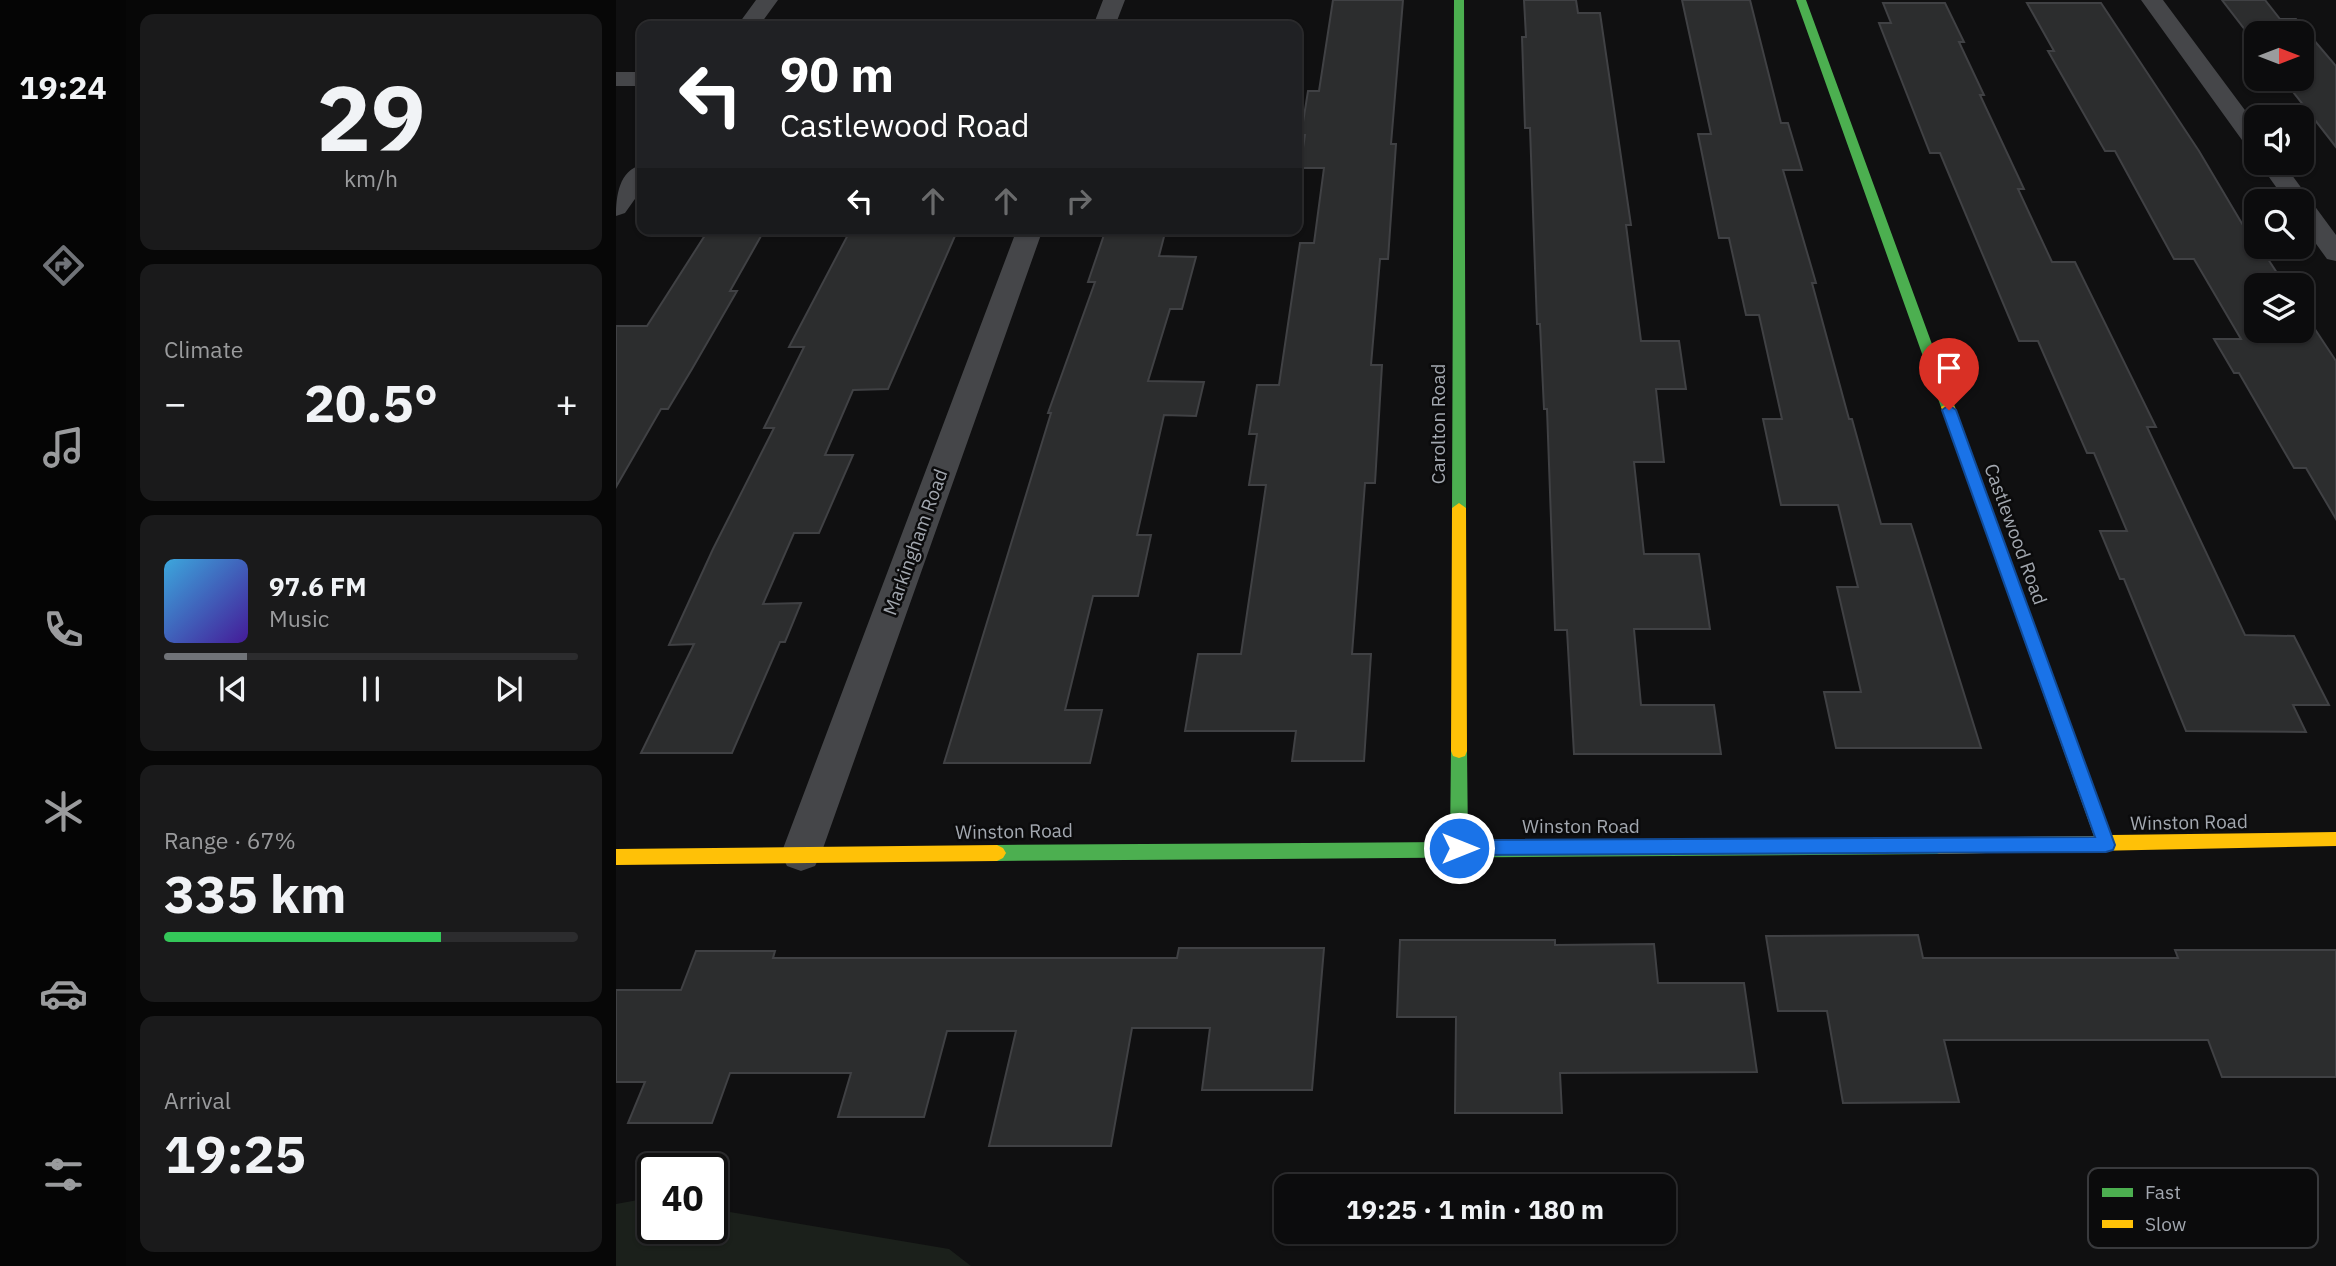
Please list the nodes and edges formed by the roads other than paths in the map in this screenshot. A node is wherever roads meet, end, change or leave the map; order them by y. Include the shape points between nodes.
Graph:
1 (767, 0) edge
2 (1114, 0) edge
3 (1459, 0) edge
4 (1801, 0) edge
5 (2152, 0) edge
6 (752, 21) edge
7 (1106, 21) edge
8 (616, 79) edge
9 (637, 79) edge
10 (2244, 126) edge
11 (637, 179) edge
12 (616, 208) edge
13 (2314, 222) edge
14 (1028, 235) edge
15 (2336, 253) edge
16 (2336, 839) edge
17 (2106, 845) junction
18 (1459, 848) junction
19 (800, 855) junction
20 (616, 857) edge

1 - 6 street
2 - 7 street
3 - 18 street, Carolton Road
4 - 17 street, Castlewood Road
5 - 10 street
8 - 9 street
11 - 12 street
13 - 15 street
14 - 19 street, Markingham Road
16 - 17 street, Winston Road
17 - 18 street, Winston Road
18 - 19 street, Winston Road
19 - 20 street, Winston Road

